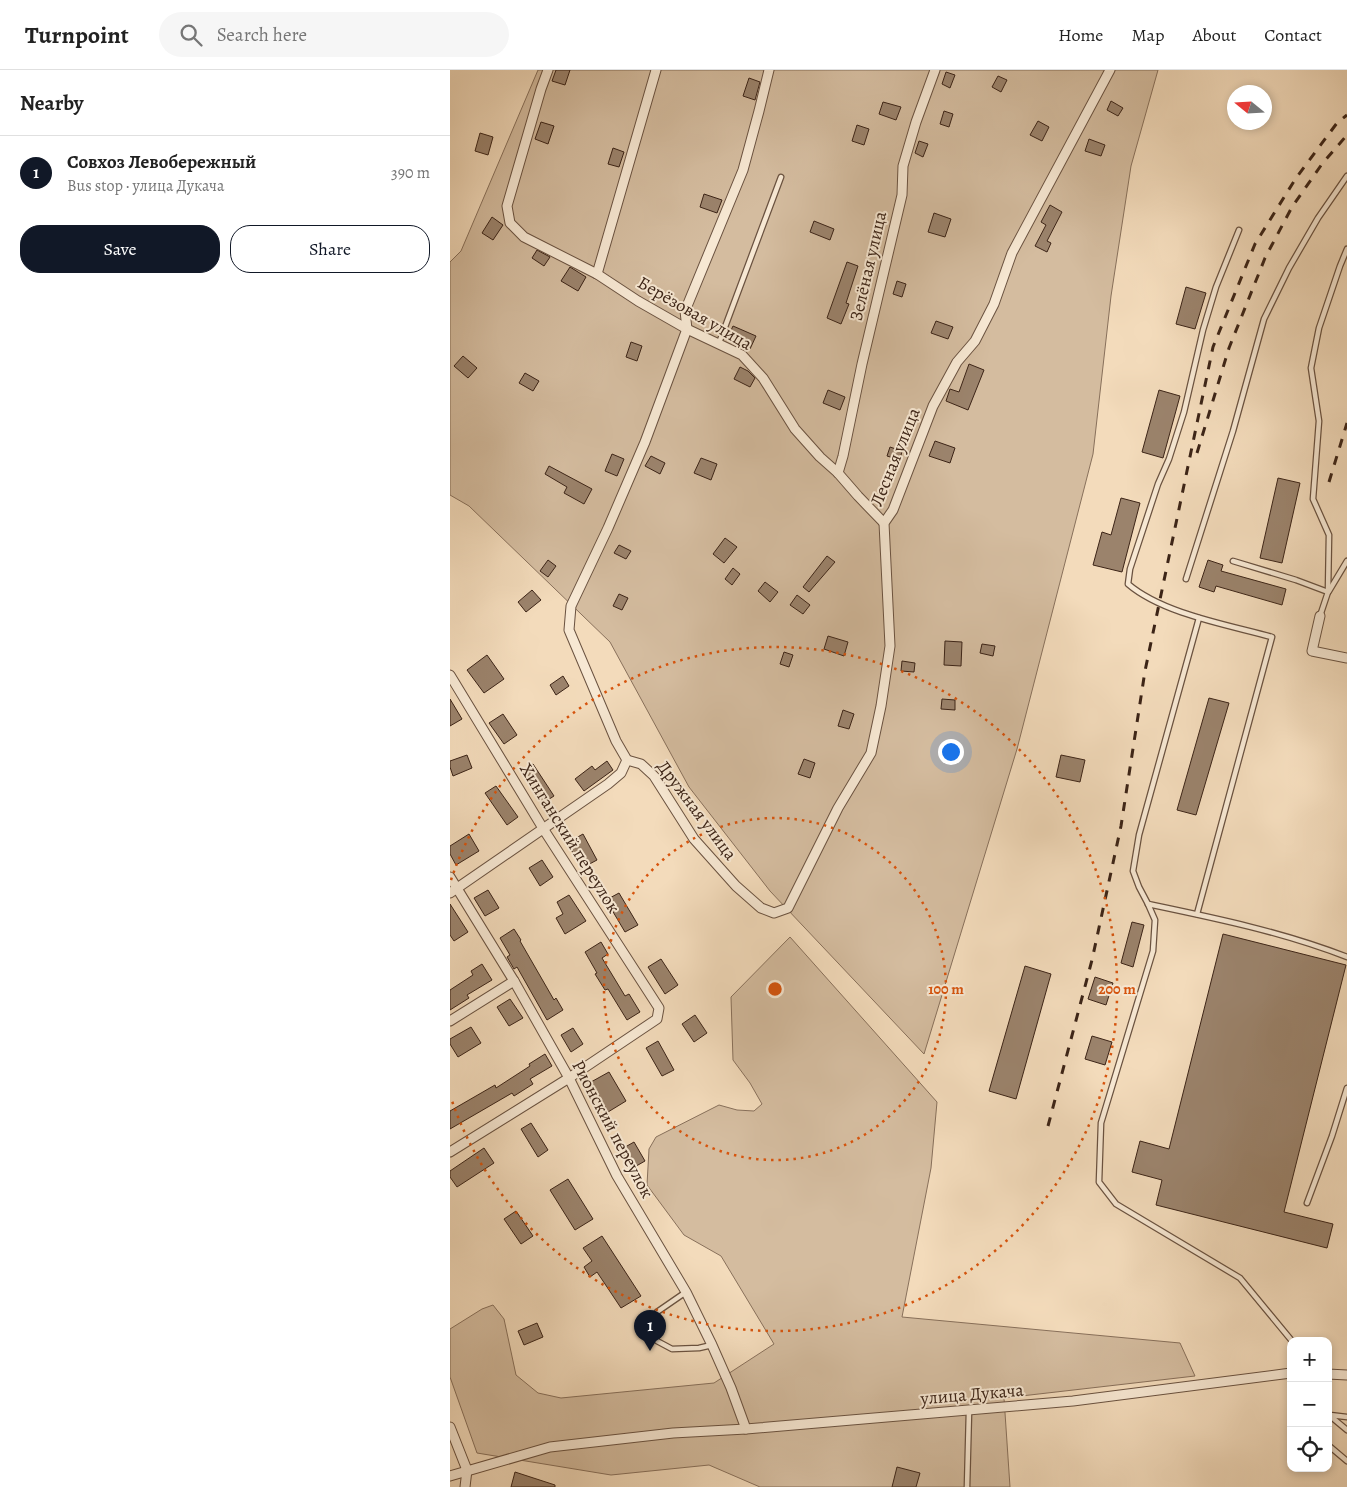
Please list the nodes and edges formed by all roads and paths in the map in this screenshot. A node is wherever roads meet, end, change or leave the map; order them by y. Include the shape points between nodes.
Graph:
1 (548, 70) edge
2 (656, 70) edge
3 (769, 70) edge
4 (935, 70) edge
5 (1110, 70) edge
6 (1347, 176) edge
7 (781, 178) dead end
8 (1239, 230) dead end
9 (1347, 249) edge
10 (597, 274) junction
11 (687, 329) junction
12 (719, 343) junction
13 (838, 472) junction
14 (884, 523) junction
15 (1233, 561) dead end
16 (1347, 561) edge
17 (1186, 579) dead end
18 (1328, 592) junction
19 (1320, 616) joint
20 (1199, 618) junction
21 (1347, 658) edge
22 (450, 675) edge
23 (627, 760) junction
24 (544, 830) junction
25 (450, 877) edge
26 (454, 891) edge
27 (1148, 904) junction
28 (788, 908) joint
29 (1197, 914) junction
30 (1347, 950) edge
31 (1346, 957) edge
32 (514, 981) junction
33 (450, 1021) edge
34 (569, 1078) junction
35 (1347, 1088) edge
36 (450, 1152) edge
37 (1307, 1203) dead end
38 (686, 1292) junction
39 (1289, 1337) edge
40 (712, 1345) junction
41 (1287, 1374) edge
42 (1332, 1374) edge
43 (1347, 1375) edge
44 (969, 1411) junction
45 (1332, 1415) edge
46 (1347, 1417) edge
47 (1332, 1418) edge
48 (450, 1427) edge
49 (746, 1429) junction
50 (1347, 1430) edge
51 (1332, 1448) edge
52 (1347, 1461) edge
53 (467, 1470) junction
54 (450, 1476) edge
55 (465, 1487) edge
56 (967, 1487) edge

1 - 10 street, Берёзовая улица via 507,206 510,223 524,237
2 - 10 street
3 - 11 street via 742,170 685,311
4 - 13 street, Зелёная улица via 903,166 902,195
5 - 14 street, Лесная улица via 1012,253 994,304 974,342 957,362 933,406 893,510
6 - 17 lane via 1298,251 1264,319
7 - 12 lane
8 - 20 lane via 1211,304 1184,412 1130,569 1128,584 1159,603
9 - 18 lane via 1319,328 1311,368 1319,421 1313,499 1329,535
10 - 11 street, Берёзовая улица
11 - 12 street, Берёзовая улица
11 - 23 street via 645,442 571,606 569,630
12 - 13 street, Берёзовая улица via 742,355 753,366 795,429
13 - 14 street, Берёзовая улица
14 - 28 street, Лесная улица via 890,646 871,753 838,808
15 - 18 lane
16 - 18 lane
18 - 19 lane
19 - 21 street via 1312,651
20 - 27 lane via 1139,835 1133,871
20 - 29 lane via 1272,637
22 - 24 street, Хинганский переулок
23 - 24 street via 621,773 608,784
23 - 28 street, Дружная улица via 640,764 654,776 694,839 736,886 761,908 774,913
24 - 26 street
24 - 34 street, Хинганский переулок via 659,1008 657,1019
25 - 26 street, Рионский переулок
26 - 32 street, Рионский переулок
27 - 29 lane
27 - 39 lane via 1155,920 1153,951 1101,1123 1099,1182 1116,1204 1240,1278
29 - 31 lane via 1255,928
30 - 31 lane
32 - 33 street
32 - 34 street, Рионский переулок
34 - 36 street
34 - 38 street, Рионский переулок via 617,1176
35 - 37 lane
38 - 40 street, Рионский переулок
38 - 40 lane via 657,1312 653,1324 657,1341 672,1350
40 - 49 street
41 - 44 street, улица Дукача
42 - 43 street
44 - 49 street, улица Дукача
44 - 56 lane
45 - 46 lane
47 - 50 lane
48 - 53 street
49 - 53 street, улица Дукача via 674,1433 550,1447
51 - 52 lane
53 - 54 street, улица Дукача
53 - 55 street

